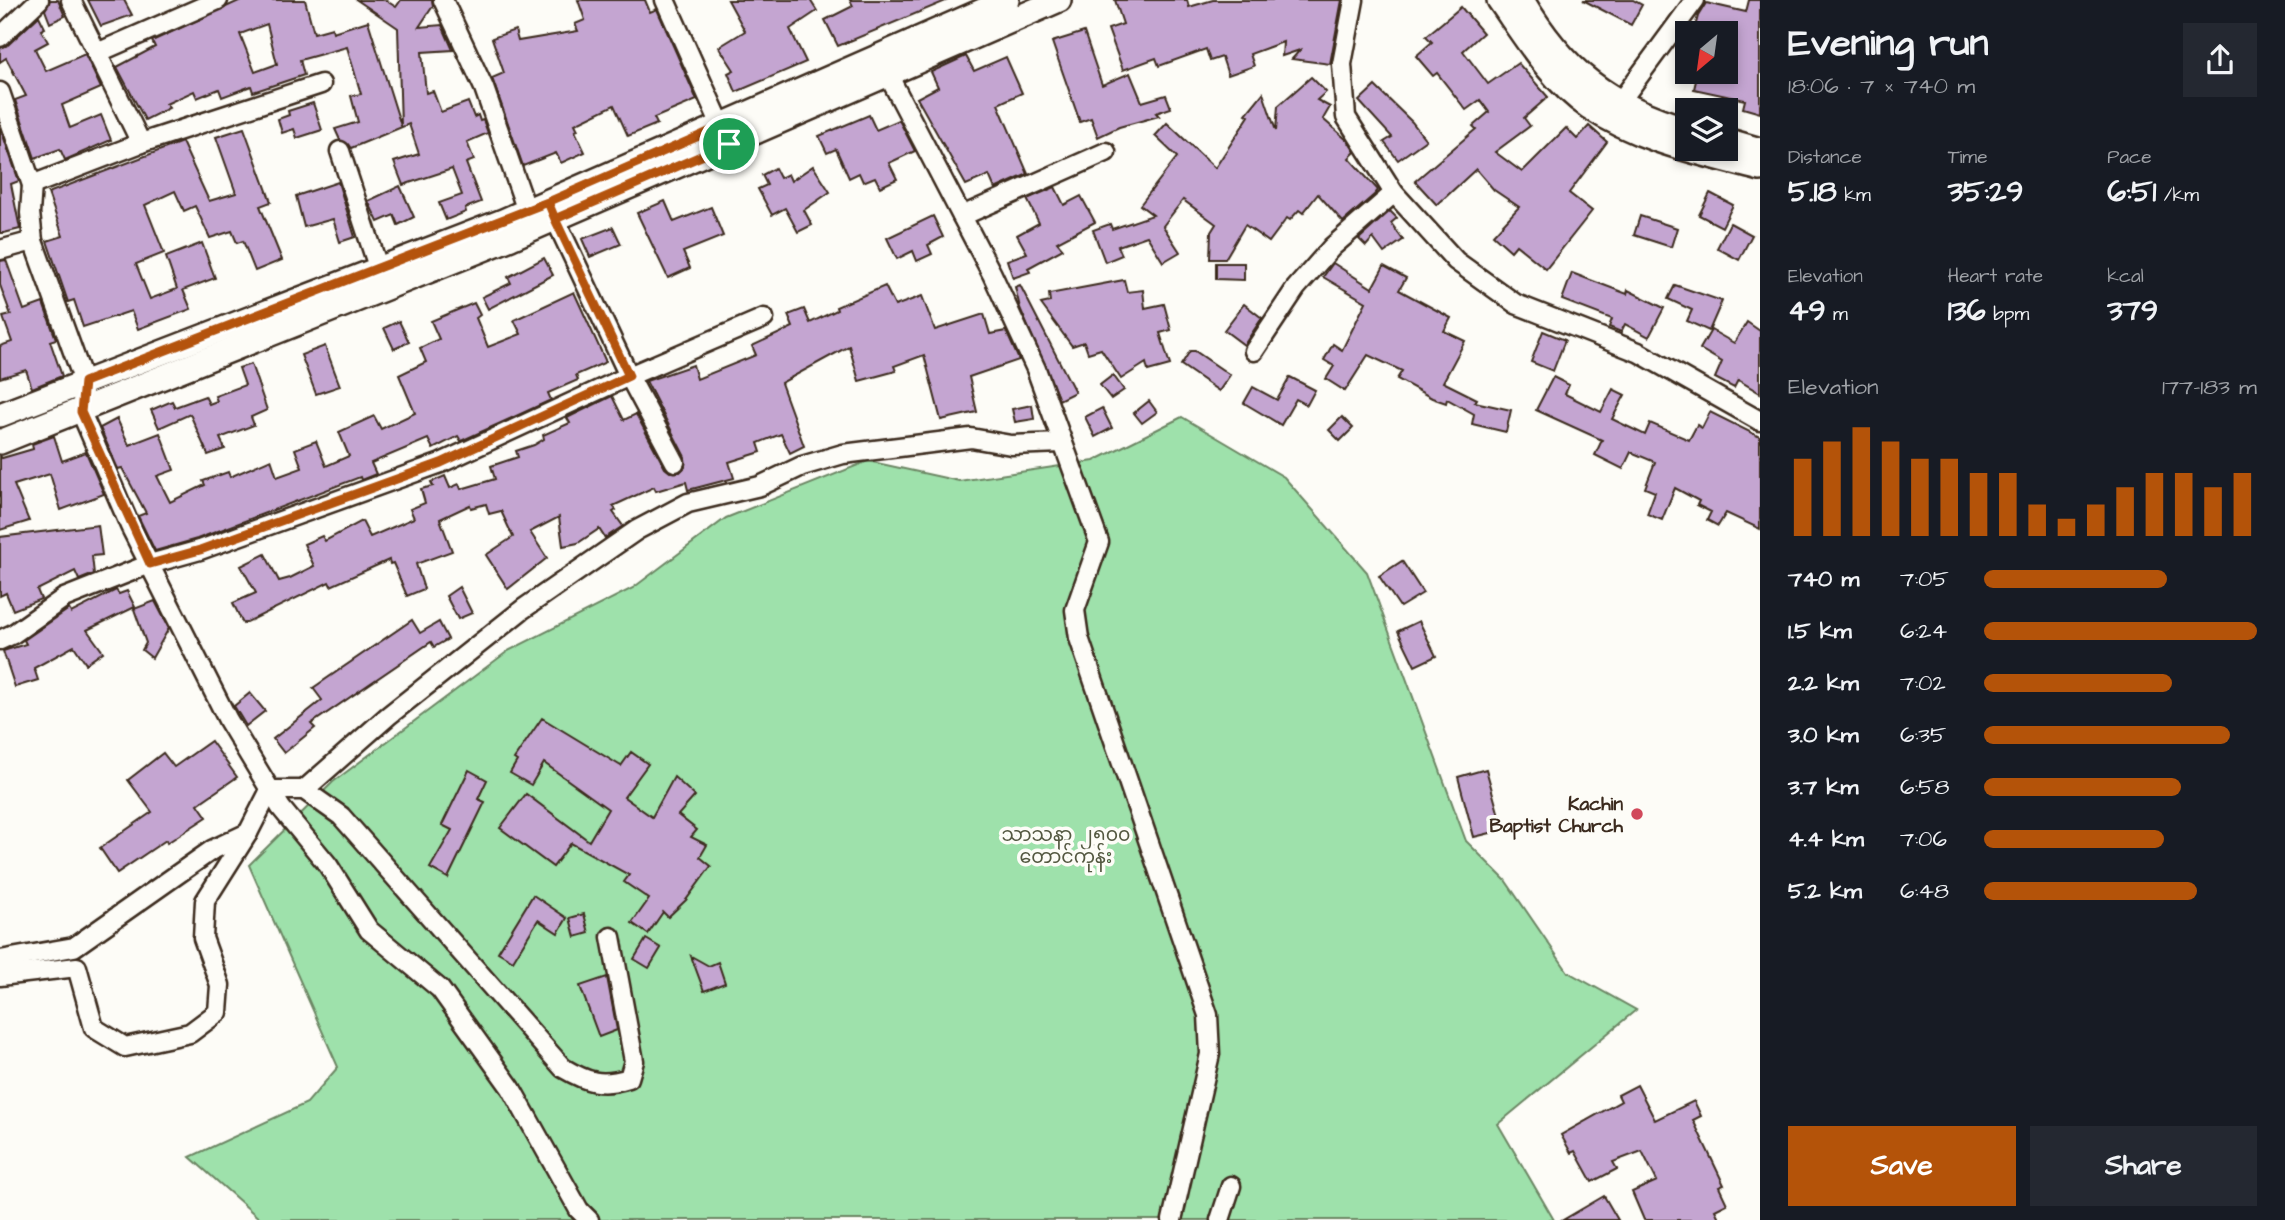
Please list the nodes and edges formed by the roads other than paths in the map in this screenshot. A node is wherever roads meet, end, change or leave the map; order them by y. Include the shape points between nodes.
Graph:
1 (39, 0) edge
2 (71, 0) edge
3 (218, 0) edge
4 (443, 0) edge
5 (666, 0) edge
6 (1007, 0) edge
7 (1354, 0) edge
8 (1695, 0) edge
9 (1509, 2) edge
10 (1047, 3) edge
11 (0, 37) edge
12 (97, 53) junction
13 (884, 66) junction
14 (321, 84) dead end
15 (0, 92) edge
16 (1614, 111) junction
17 (1675, 126) edge
18 (726, 135) junction
19 (141, 143) junction
20 (1738, 144) edge
21 (1760, 150) edge
22 (340, 151) dead end
23 (1106, 152) dead end
24 (1760, 169) edge
25 (32, 185) junction
26 (1394, 193) junction
27 (543, 211) junction
28 (962, 216) junction
29 (33, 241) junction
30 (0, 250) edge
31 (379, 270) junction
32 (764, 317) dead end
33 (1254, 351) dead end
34 (629, 376) junction
35 (84, 382) junction
36 (81, 412) junction
37 (0, 415) edge
38 (1760, 421) edge
39 (0, 442) edge
40 (1062, 443) junction
41 (675, 462) dead end
42 (150, 564) junction
43 (0, 640) edge
44 (270, 790) junction
45 (304, 790) junction
46 (248, 833) junction
47 (611, 937) dead end
48 (74, 947) junction
49 (0, 960) edge
50 (77, 967) junction
51 (0, 976) edge
52 (1231, 1186) dead end
53 (589, 1220) edge
54 (1172, 1220) edge
55 (1220, 1220) edge

1 - 11 street
2 - 12 street
3 - 12 street
4 - 27 street
5 - 18 street
6 - 13 main road
7 - 26 street via 1342,64 1346,117
8 - 16 street
9 - 16 main road via 1536,24
10 - 13 main road
12 - 19 street
13 - 18 main road
13 - 28 street
14 - 19 street
15 - 25 street
16 - 17 main road
16 - 24 main road via 1661,142
18 - 27 main road
19 - 25 street
20 - 21 main road
22 - 31 street
23 - 28 street
25 - 29 street
26 - 33 street via 1332,247 1296,288
26 - 38 street via 1456,261 1516,304 1638,352
27 - 31 main road
27 - 34 street
27 - 36 main road
28 - 40 street via 1036,369
29 - 30 street
29 - 35 street
31 - 35 main road
32 - 34 street
34 - 41 street
34 - 42 street via 441,463
35 - 36 street
35 - 37 main road
36 - 39 main road
36 - 42 street
40 - 45 street via 1011,445 971,438 843,454 802,466 760,486 688,503 637,530 523,608
40 - 54 street via 1099,542 1075,610 1079,638 1208,1015 1210,1054
42 - 43 street via 64,598
42 - 44 street via 228,720
44 - 45 street
44 - 46 street
44 - 53 street via 328,865 369,930 439,989 511,1088 579,1210
45 - 47 street via 341,816 563,1068 591,1084 629,1078 634,1061
46 - 48 street via 212,850
46 - 50 street via 205,901 203,938 220,985 218,1012 190,1033 125,1047 94,1028
48 - 49 street
48 - 50 street
50 - 51 street
52 - 55 street

